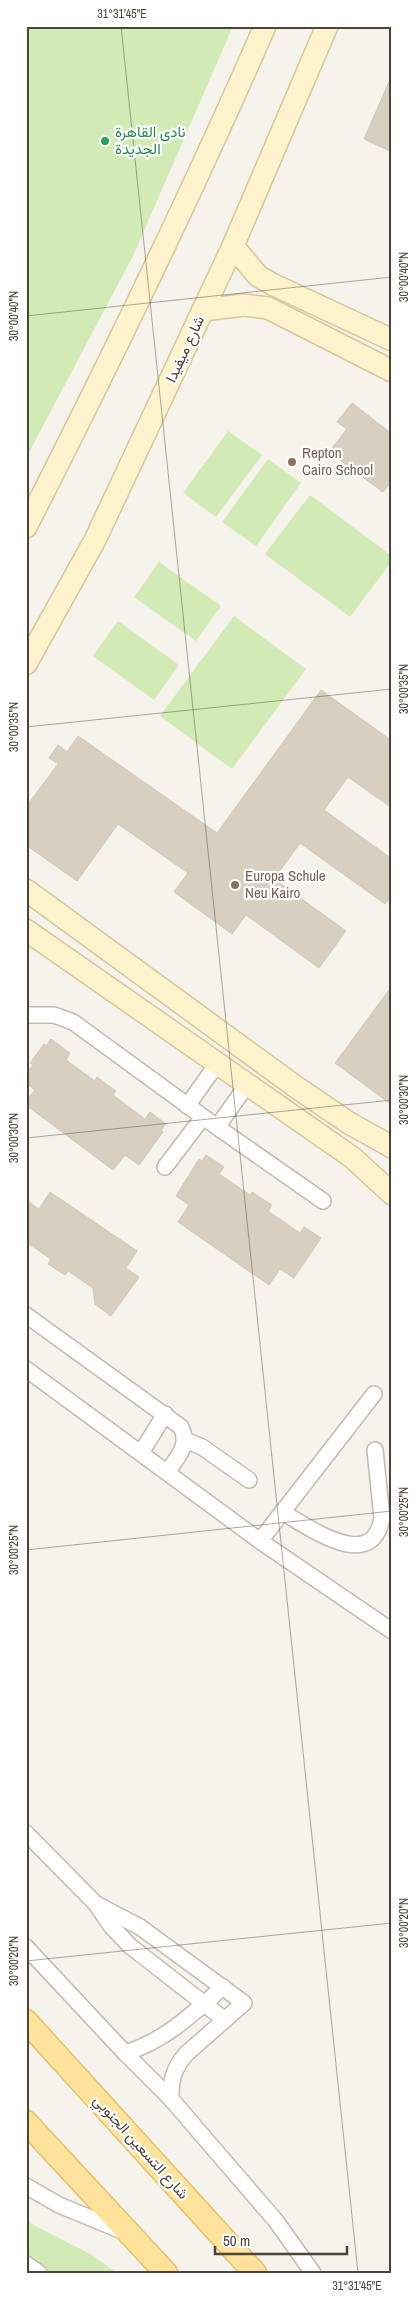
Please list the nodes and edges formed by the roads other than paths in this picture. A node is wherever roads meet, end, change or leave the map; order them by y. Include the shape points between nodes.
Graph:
1 (265, 26) edge
2 (328, 26) edge
3 (233, 246) junction
4 (203, 310) junction
5 (392, 340) edge
6 (392, 371) edge
7 (26, 527) edge
8 (26, 664) edge
9 (26, 890) edge
10 (77, 927) junction
11 (26, 930) edge
12 (60, 954) junction
13 (26, 1015) edge
14 (217, 1064) junction
15 (247, 1085) junction
16 (187, 1106) junction
17 (203, 1117) junction
18 (217, 1127) junction
19 (392, 1147) edge
20 (165, 1167) dead end
21 (392, 1194) edge
22 (323, 1201) dead end
23 (26, 1316) edge
24 (26, 1369) edge
25 (374, 1394) dead end
26 (165, 1414) junction
27 (185, 1440) junction
28 (375, 1450) dead end
29 (140, 1453) junction
30 (167, 1472) junction
31 (249, 1480) dead end
32 (282, 1512) junction
33 (260, 1541) junction
34 (392, 1631) edge
35 (26, 1833) edge
36 (96, 1904) junction
37 (26, 1947) edge
38 (223, 1987) junction
39 (204, 2004) junction
40 (225, 2020) junction
41 (26, 2021) edge
42 (125, 2053) junction
43 (170, 2099) junction
44 (26, 2122) edge
45 (26, 2186) edge
46 (131, 2234) junction
47 (26, 2264) edge
48 (39, 2273) edge
49 (166, 2273) edge
50 (255, 2273) edge
51 (313, 2273) edge

1 - 7 street via 217,137 126,330
2 - 3 street, شارع ميفيدا
3 - 4 street, شارع ميفيدا
3 - 5 street via 258,276
4 - 6 street via 244,305 268,308
4 - 8 street, شارع ميفيدا via 95,540
9 - 10 street
10 - 12 street
10 - 19 street via 296,1087
11 - 12 street
12 - 14 street
13 - 16 street via 54,1014 67,1018
14 - 15 street
14 - 16 street
15 - 18 street
15 - 21 street via 353,1158
16 - 17 street
17 - 18 street
17 - 20 street
18 - 22 street
23 - 26 street
24 - 29 street
25 - 32 street
26 - 27 street via 180,1426
26 - 29 street
27 - 30 street
27 - 31 street via 209,1452
28 - 32 street via 382,1518 381,1527 370,1540 362,1545 345,1545
29 - 30 street
30 - 33 street
32 - 33 street
33 - 34 street
35 - 36 street
36 - 38 street via 140,1928
36 - 39 street via 130,1946
37 - 42 street
38 - 39 street
38 - 40 street via 244,2003
39 - 40 street
39 - 42 street via 166,2035
40 - 43 street via 179,2062 171,2080
41 - 50 main road, شارع التسعين الجنوبي
42 - 43 street
43 - 51 street via 276,2221
44 - 46 main road
45 - 46 street via 58,2205
46 - 49 main road
47 - 48 street

